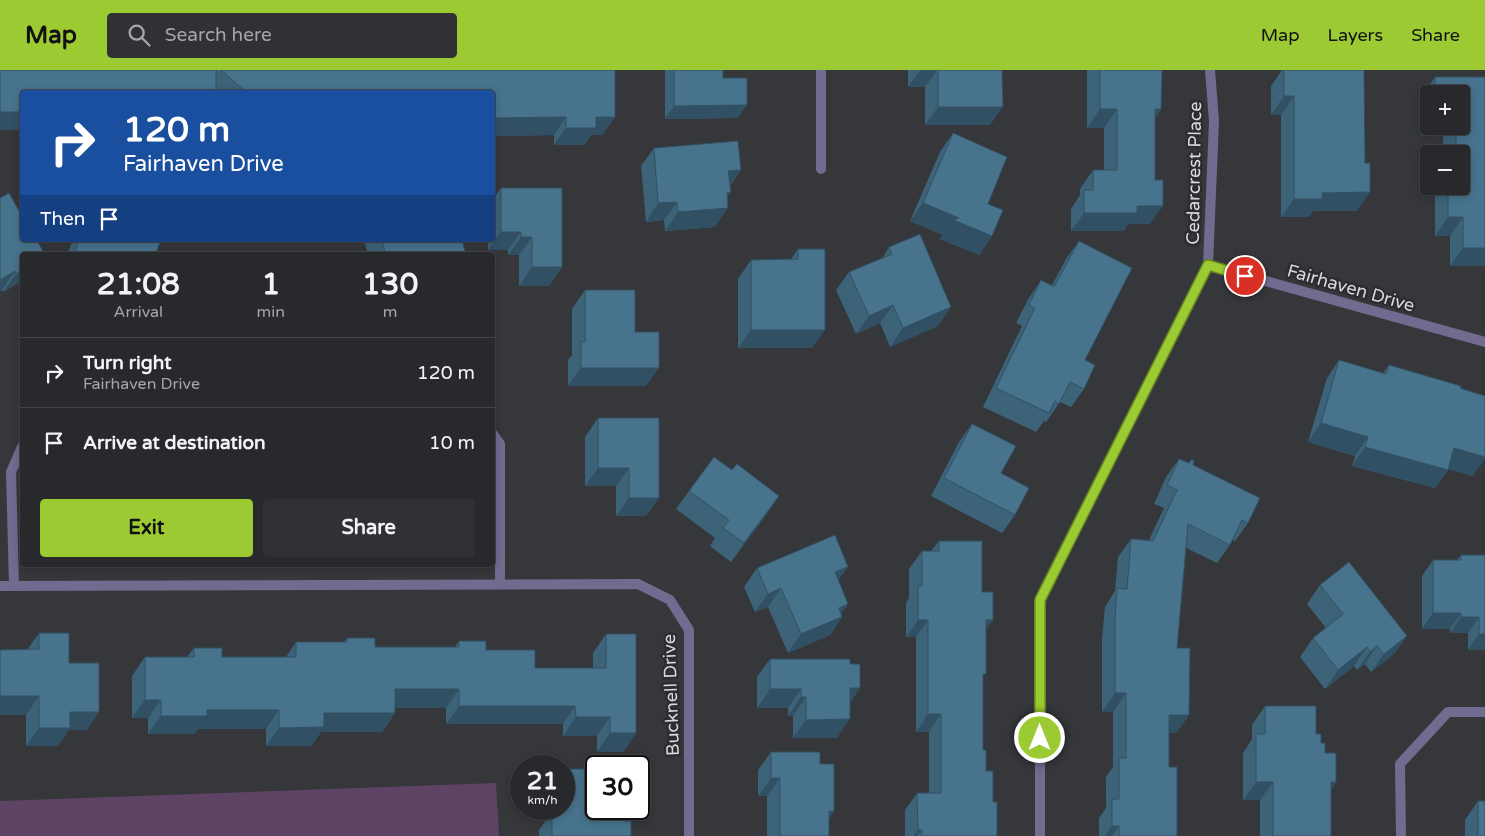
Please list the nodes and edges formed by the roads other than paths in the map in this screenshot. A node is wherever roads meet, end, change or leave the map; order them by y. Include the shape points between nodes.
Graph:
1 (822, 70) edge
2 (1210, 70) edge
3 (822, 169) dead end
4 (1208, 265) junction
5 (1485, 342) edge
6 (495, 437) edge
7 (20, 452) edge
8 (500, 584) junction
9 (0, 586) edge
10 (14, 586) junction
11 (1485, 712) edge
12 (689, 836) edge
13 (1040, 836) edge
14 (1400, 836) edge

1 - 3 street
2 - 4 street, Cedarcrest Place via 1214,121
4 - 5 street, Fairhaven Drive
4 - 13 street, Cedarcrest Place via 1040,600
6 - 8 street via 500,444
7 - 10 street via 11,472
8 - 10 street, Bucknell Drive
8 - 12 street, Bucknell Drive via 638,584 670,600 689,630
9 - 10 street, Bucknell Drive
11 - 14 street via 1448,712 1400,764

